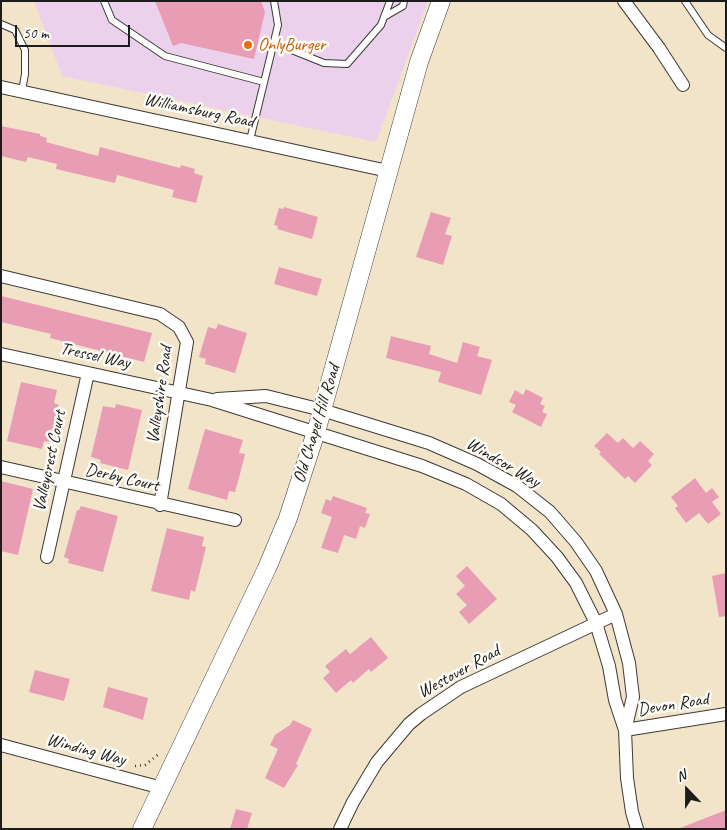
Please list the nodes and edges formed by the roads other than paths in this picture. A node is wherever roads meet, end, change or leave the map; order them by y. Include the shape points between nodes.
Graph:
1 (104, 1) edge
2 (274, 1) edge
3 (390, 1) edge
4 (404, 1) edge
5 (442, 1) edge
6 (624, 1) edge
7 (684, 1) edge
8 (384, 17) junction
9 (1, 24) edge
10 (274, 43) junction
11 (726, 48) edge
12 (264, 82) junction
13 (683, 85) dead end
14 (1, 87) edge
15 (22, 91) junction
16 (250, 140) junction
17 (388, 171) junction
18 (1, 276) edge
19 (1, 354) edge
20 (88, 373) junction
21 (180, 393) junction
22 (212, 400) junction
23 (322, 410) junction
24 (316, 432) junction
25 (1, 468) edge
26 (63, 482) junction
27 (160, 505) junction
28 (235, 520) dead end
29 (47, 557) dead end
30 (616, 614) junction
31 (596, 623) junction
32 (726, 714) edge
33 (625, 730) junction
34 (1, 745) edge
35 (162, 788) junction
36 (142, 829) edge
37 (340, 829) edge
38 (637, 829) edge

1 - 12 lane via 112,20 165,56
2 - 10 lane via 279,19
3 - 8 lane
4 - 8 lane via 403,6
5 - 17 street, Old Chapel Hill Road via 419,62
6 - 13 street
7 - 11 lane via 708,35
8 - 10 lane via 381,25 347,64 324,63
9 - 15 lane via 15,30 25,50
10 - 12 lane
12 - 16 lane
14 - 15 street, Williamsburg Road
15 - 16 street, Williamsburg Road
16 - 17 street, Williamsburg Road
17 - 23 street, Old Chapel Hill Road
18 - 21 street, Valleyshire Road via 160,314 179,327 187,342
19 - 20 street, Tressel Way
20 - 21 street, Tressel Way
20 - 26 street, Valleycrest Court
21 - 22 street, Tressel Way
21 - 27 street, Valleyshire Road
22 - 23 street, Tressel Way via 266,396
22 - 24 street, Tressel Way
23 - 24 street, Old Chapel Hill Road
23 - 30 street, Windsor Way via 429,443 517,486 550,512 576,542 596,571
24 - 31 street, Windsor Way via 422,466 466,484 501,504 557,557 576,583
24 - 35 street, Old Chapel Hill Road via 288,518 267,568
25 - 26 street, Derby Court
26 - 27 street, Derby Court
26 - 29 street, Valleycrest Court
27 - 28 street, Derby Court
30 - 31 street, Westover Road
30 - 33 street, Windsor Way via 629,663 633,697
31 - 33 street, Windsor Way
31 - 37 street, Westover Road via 461,687 420,714 377,762
32 - 33 street, Devon Road
33 - 38 street, Windsor Way via 627,778
34 - 35 street, Winding Way
35 - 36 street, Old Chapel Hill Road

